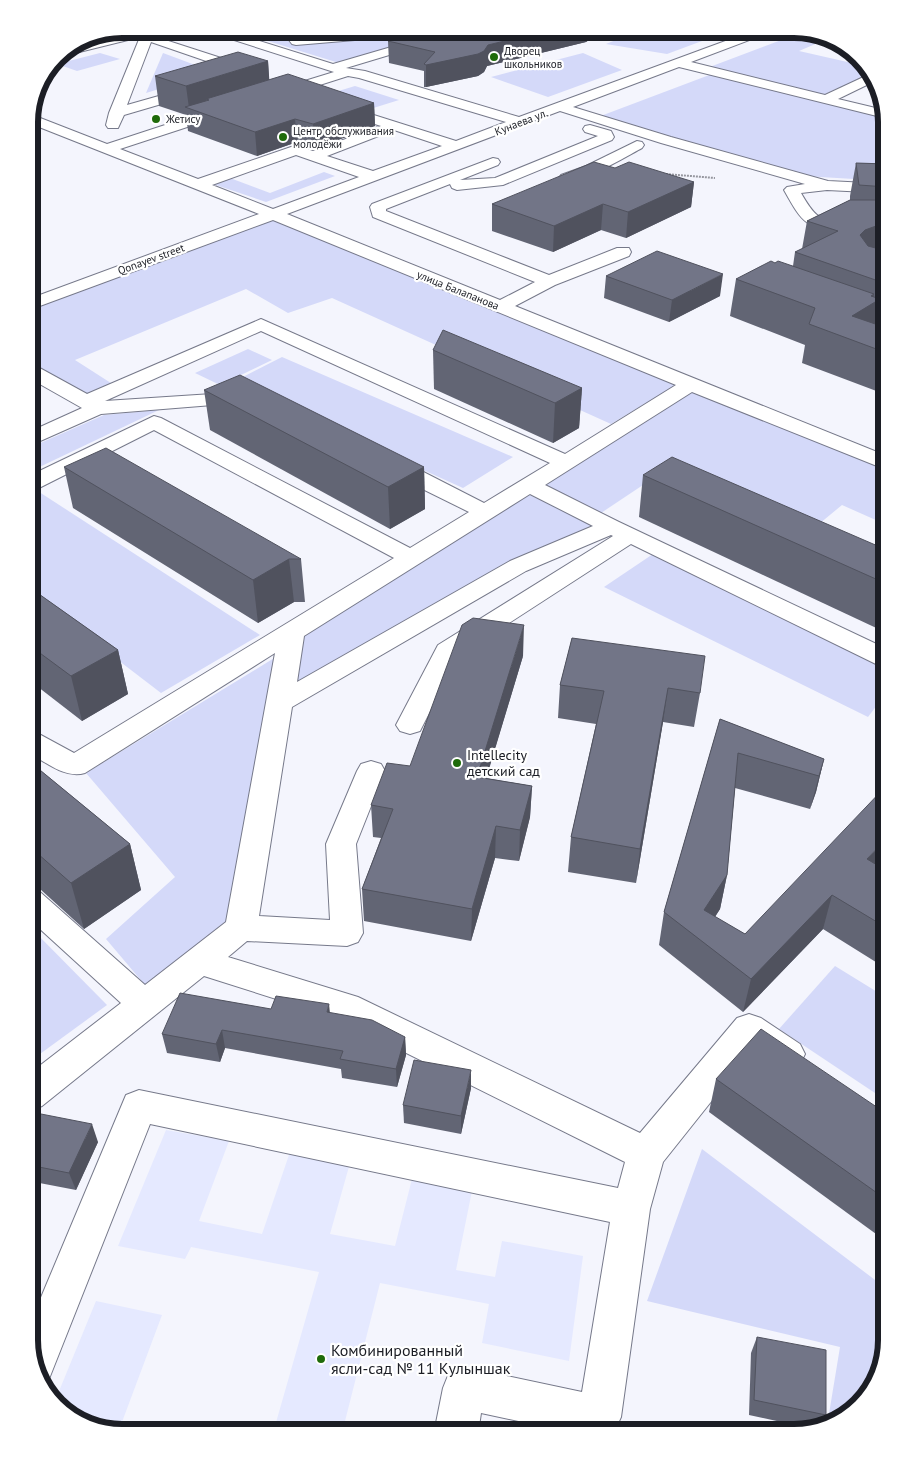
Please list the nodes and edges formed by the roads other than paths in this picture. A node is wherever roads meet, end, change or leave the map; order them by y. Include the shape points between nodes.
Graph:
1 (127, 38) edge
2 (146, 38) edge
3 (161, 38) edge
4 (239, 38) edge
5 (294, 38) edge
6 (314, 38) edge
7 (438, 38) edge
8 (745, 38) edge
9 (79, 50) edge
10 (678, 63) junction
11 (340, 70) junction
12 (227, 80) edge
13 (867, 80) edge
14 (860, 83) junction
15 (208, 86) edge
16 (871, 86) edge
17 (263, 98) edge
18 (827, 99) junction
19 (330, 105) edge
20 (236, 107) edge
21 (560, 107) junction
22 (877, 112) edge
23 (116, 113) junction
24 (38, 122) edge
25 (520, 122) junction
26 (608, 122) junction
27 (393, 126) junction
28 (590, 129) junction
29 (555, 143) dead end
30 (637, 145) dead end
31 (106, 148) junction
32 (453, 148) junction
33 (315, 155) junction
34 (502, 162) junction
35 (524, 171) junction
36 (374, 177) junction
37 (498, 182) junction
38 (552, 182) edge
39 (197, 184) junction
40 (535, 184) edge
41 (827, 185) junction
42 (429, 186) junction
43 (878, 188) edge
44 (273, 214) junction
45 (860, 227) edge
46 (623, 252) dead end
47 (549, 281) junction
48 (38, 302) edge
49 (501, 307) junction
50 (38, 375) edge
51 (691, 384) junction
52 (260, 397) edge
53 (92, 405) junction
54 (38, 435) edge
55 (372, 454) edge
56 (878, 460) edge
57 (566, 462) junction
58 (38, 480) edge
59 (529, 485) junction
60 (485, 512) junction
61 (621, 531) junction
62 (411, 558) junction
63 (292, 632) junction
64 (878, 655) edge
65 (280, 703) junction
66 (410, 725) dead end
67 (38, 748) edge
68 (371, 771) dead end
69 (38, 908) edge
70 (241, 928) junction
71 (199, 961) junction
72 (144, 1004) junction
73 (814, 1071) edge
74 (38, 1088) edge
75 (646, 1154) junction
76 (631, 1209) junction
77 (39, 1352) edge
78 (458, 1424) edge

1 - 9 street
2 - 23 street
3 - 12 street via 249,72
4 - 11 street
5 - 6 street via 296,41
7 - 11 street
8 - 10 street, Кунаева ул.
10 - 18 street
10 - 21 street, Кунаева ул.
11 - 17 street
11 - 25 street
13 - 14 street
14 - 16 street
14 - 18 street
15 - 23 street
18 - 22 street
19 - 27 street
20 - 31 street
21 - 25 street, Кунаева ул.
21 - 26 street
23 - 31 street
24 - 31 street, улица Балапанова
25 - 32 street, Кунаева ул.
26 - 28 street
26 - 41 street
27 - 32 street
27 - 33 street
28 - 29 street
28 - 35 street via 606,134 606,137
30 - 38 street via 575,176
31 - 39 street, улица Балапанова
32 - 34 street
32 - 36 street, Кунаева ул.
33 - 36 street
33 - 39 street via 296,150
34 - 35 street
34 - 42 street
35 - 37 street
36 - 44 street, Кунаева ул.
37 - 40 street
37 - 42 street
39 - 44 street, улица Балапанова
41 - 43 street
41 - 45 street via 792,190 814,223
42 - 47 street via 378,207 379,214
44 - 48 street, Qonayev street
44 - 49 street, улица Балапанова
46 - 47 street
47 - 49 street
49 - 51 street, улица Балапанова
50 - 53 street
51 - 56 street, улица Балапанова
51 - 57 street
52 - 53 street
53 - 54 street
53 - 57 street via 262,324
55 - 60 street
57 - 59 street
58 - 62 street via 154,422
59 - 60 street
59 - 61 street
60 - 62 street
61 - 64 street
61 - 65 street via 518,566
61 - 66 street via 446,651
62 - 63 street
63 - 65 street
63 - 67 street via 75,766
65 - 70 street
68 - 70 street via 341,844 348,933
69 - 72 street
70 - 71 street
71 - 72 street
71 - 75 street via 346,1007
72 - 74 street
73 - 75 street via 749,1028
75 - 76 street
76 - 77 street via 139,1106
76 - 78 street via 599,1417 464,1388

